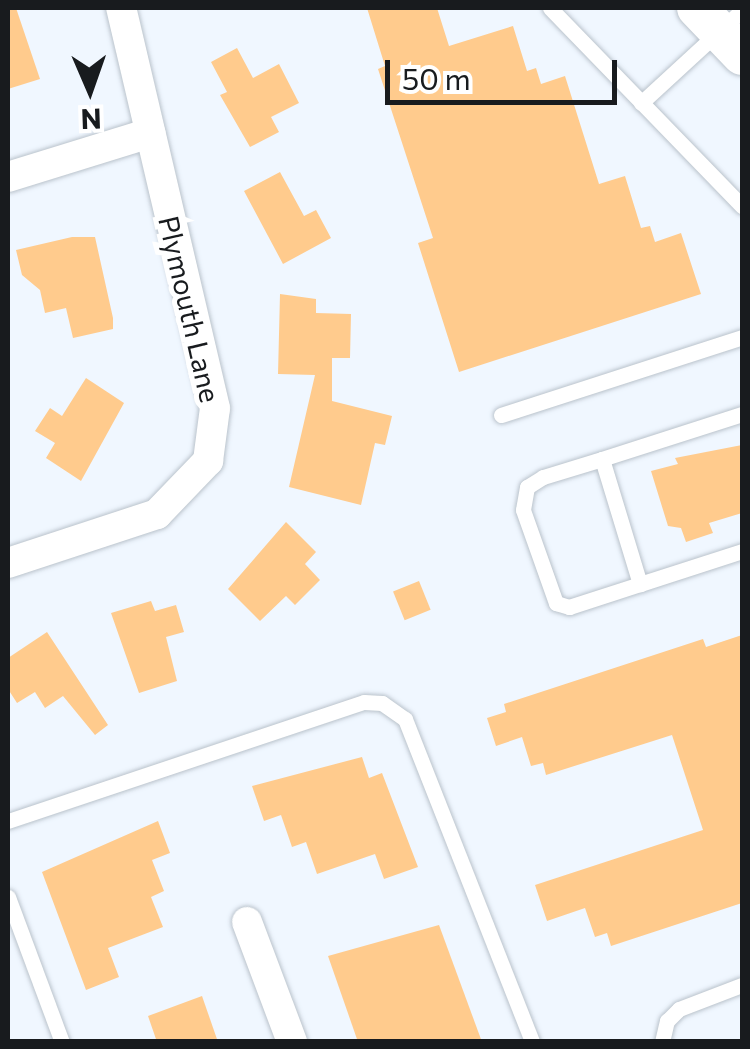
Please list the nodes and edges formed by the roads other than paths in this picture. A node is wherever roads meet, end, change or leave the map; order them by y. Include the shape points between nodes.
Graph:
1 (122, 8) edge
2 (550, 8) edge
3 (726, 26) edge
4 (641, 103) junction
5 (150, 133) junction
6 (8, 177) edge
7 (742, 206) edge
8 (742, 336) edge
9 (742, 414) edge
10 (501, 415) dead end
11 (602, 460) junction
12 (742, 551) edge
13 (15, 560) edge
14 (640, 584) junction
15 (8, 821) edge
16 (8, 897) edge
17 (247, 922) dead end
18 (742, 984) edge
19 (62, 1042) edge
20 (292, 1042) edge
21 (532, 1042) edge
22 (662, 1042) edge

1 - 5 street, Plymouth Lane
2 - 4 lane
3 - 4 lane
4 - 7 lane
5 - 6 street
5 - 13 street, Plymouth Lane via 214,408 208,461 157,514
8 - 10 lane
9 - 11 lane
11 - 14 lane
11 - 14 lane via 543,477 527,488 522,510 556,603 569,607
12 - 14 lane
15 - 21 lane via 364,702 382,703 404,719
16 - 19 lane
17 - 20 street
18 - 22 lane via 679,1009 667,1020

